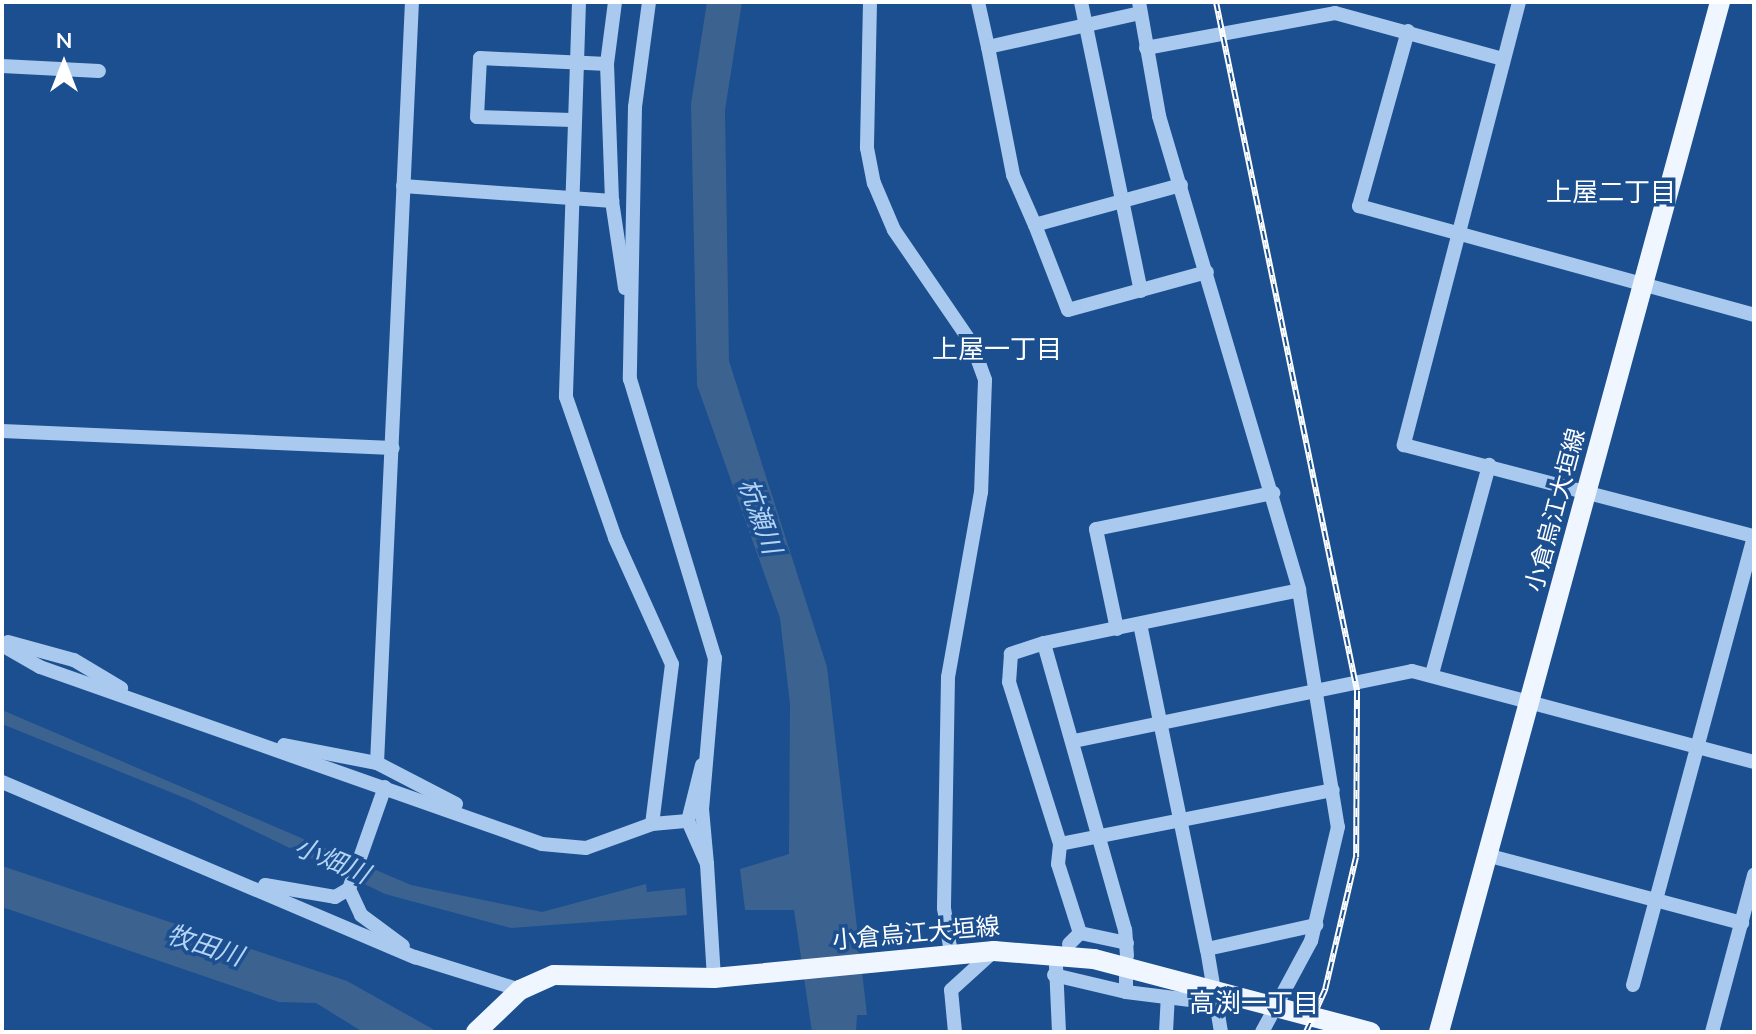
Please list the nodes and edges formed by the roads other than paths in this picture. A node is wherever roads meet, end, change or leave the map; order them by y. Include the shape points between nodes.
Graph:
1 (412, 2) edge
2 (579, 2) edge
3 (615, 2) edge
4 (649, 2) edge
5 (870, 2) edge
6 (978, 2) edge
7 (1081, 2) edge
8 (1519, 2) edge
9 (1720, 2) edge
10 (1140, 8) edge
11 (1317, 8) edge
12 (1086, 25) junction
13 (1408, 31) junction
14 (988, 47) junction
15 (1146, 48) junction
16 (1503, 59) junction
17 (576, 62) junction
18 (607, 64) junction
19 (2, 66) edge
20 (99, 71) dead end
21 (572, 120) junction
22 (1181, 185) junction
23 (403, 186) junction
24 (567, 198) junction
25 (1123, 200) junction
26 (612, 201) junction
27 (1035, 225) junction
28 (1457, 234) junction
29 (1207, 272) junction
30 (1643, 283) junction
31 (1141, 291) junction
32 (632, 310) junction
33 (1754, 315) edge
34 (2, 431) edge
35 (393, 448) junction
36 (1489, 465) junction
37 (1587, 490) junction
38 (1273, 493) junction
39 (1754, 537) edge
40 (1299, 590) junction
41 (1140, 624) junction
42 (1117, 629) junction
43 (2, 643) edge
44 (1044, 643) junction
45 (1432, 674) junction
46 (1315, 691) junction
47 (1530, 702) junction
48 (1159, 723) junction
49 (1074, 741) junction
50 (258, 744) junction
51 (1699, 747) junction
52 (706, 762) junction
53 (1754, 762) edge
54 (377, 763) junction
55 (2, 782) edge
56 (385, 787) junction
57 (1333, 790) junction
58 (476, 817) junction
59 (688, 821) junction
60 (1180, 821) junction
61 (652, 824) junction
62 (1099, 838) junction
63 (1060, 844) junction
64 (1490, 856) junction
65 (707, 864) junction
66 (1754, 875) edge
67 (230, 877) junction
68 (349, 889) junction
69 (1656, 899) junction
70 (1742, 923) junction
71 (1316, 925) junction
72 (1207, 949) junction
73 (994, 951) junction
74 (944, 954) junction
75 (415, 957) junction
76 (1126, 975) dead end
77 (721, 977) junction
78 (1633, 985) dead end
79 (520, 990) junction
80 (1126, 992) junction
81 (1212, 996) junction
82 (1168, 999) junction
83 (1277, 1006) junction
84 (1443, 1023) edge
85 (476, 1032) edge
86 (955, 1032) edge
87 (1059, 1032) edge
88 (1166, 1032) edge
89 (1221, 1032) edge
90 (1262, 1032) edge
91 (1371, 1032) edge
92 (1712, 1032) edge

1 - 23 street
2 - 17 street
3 - 18 street
4 - 32 street via 635,107
5 - 74 street via 867,148 874,183 894,230 972,344 985,380 981,492 948,677
6 - 14 street
7 - 12 street
8 - 16 street
9 - 30 main road, 小倉烏江大垣線
10 - 12 street
10 - 15 street
11 - 13 street
11 - 15 street
12 - 14 street
12 - 25 street
13 - 16 street
13 - 28 street via 1359,206
14 - 27 street via 1013,175
15 - 22 street
16 - 28 street
17 - 18 street
17 - 21 street
17 - 21 street via 480,58 477,117
18 - 26 street
19 - 20 street
21 - 24 street
22 - 25 street
22 - 29 street
23 - 24 street
23 - 35 street
24 - 26 street
24 - 61 street via 568,411 674,679
25 - 27 street
25 - 31 street
26 - 32 street
27 - 31 street via 1068,310
28 - 30 street
28 - 36 street via 1401,436 1404,445
29 - 31 street
29 - 38 street
30 - 33 street
30 - 37 main road, 小倉烏江大垣線
32 - 52 street via 630,379 638,419 715,658
34 - 35 street
35 - 54 street
36 - 37 street
36 - 45 street
37 - 39 street
37 - 47 main road, 小倉烏江大垣線
38 - 40 street
38 - 42 street via 1096,529
39 - 51 street
40 - 41 street
40 - 46 street
41 - 42 street
41 - 48 street
42 - 44 street
43 - 50 street
44 - 49 street
44 - 63 street via 1011,654 1009,682
45 - 46 street via 1398,672
45 - 47 street
46 - 48 street
46 - 57 street
47 - 51 street
47 - 64 main road, 小倉烏江大垣線
48 - 49 street
48 - 60 street
49 - 62 street
50 - 54 street
50 - 56 street
51 - 53 street
51 - 69 street
52 - 59 street via 697,770
52 - 65 street
54 - 58 street
55 - 67 street
56 - 58 street
56 - 68 street
57 - 60 street
57 - 71 street via 1333,869
58 - 61 street via 542,844 586,848
59 - 61 street
59 - 65 street
60 - 62 street
60 - 72 street
62 - 63 street
62 - 63 street via 1127,950 1075,938 1058,864
64 - 69 street
64 - 84 main road, 小倉烏江大垣線
65 - 77 street
66 - 70 street
67 - 68 street via 335,897
67 - 75 street
68 - 75 street via 361,915
69 - 70 street
69 - 78 street
70 - 92 street
71 - 72 street
71 - 83 street
72 - 81 street
73 - 74 main road, 小倉烏江大垣線
73 - 81 main road, 小倉烏江大垣線 via 1094,959
73 - 86 street via 951,990
74 - 77 main road, 小倉烏江大垣線
75 - 79 street
76 - 80 street
77 - 79 main road, 小倉烏江大垣線 via 554,975
79 - 85 main road, 小倉烏江大垣線
80 - 82 street
80 - 87 street via 1056,968
81 - 82 street
81 - 83 main road, 小倉烏江大垣線
81 - 89 street
82 - 88 street
83 - 90 street
83 - 91 main road, 小倉烏江大垣線

